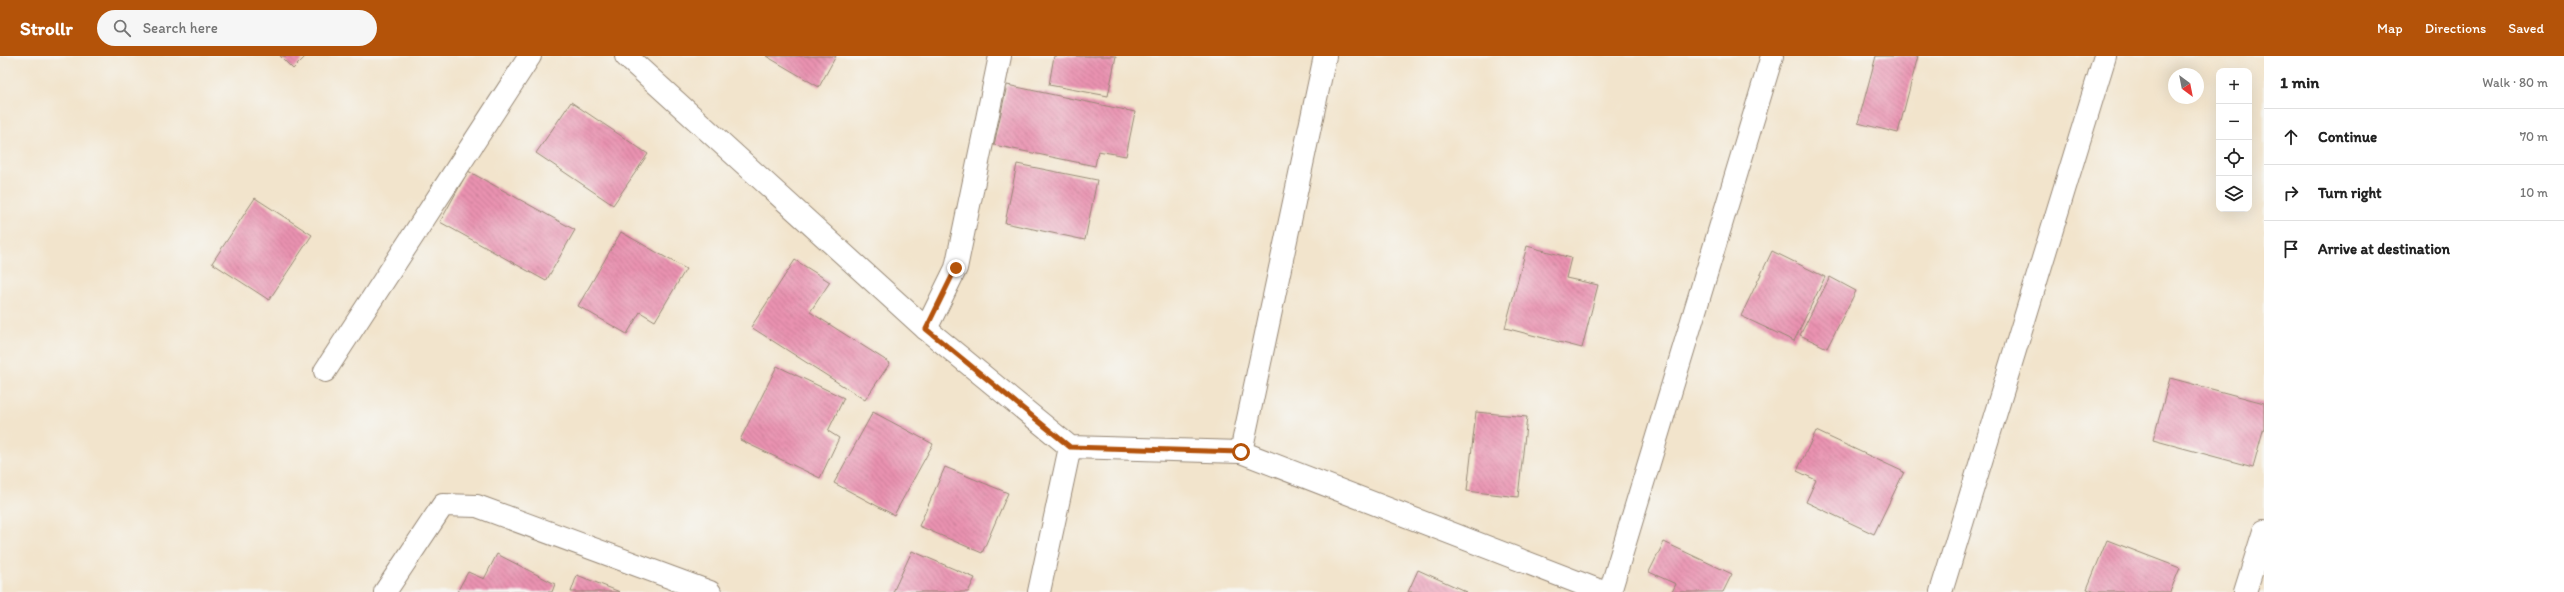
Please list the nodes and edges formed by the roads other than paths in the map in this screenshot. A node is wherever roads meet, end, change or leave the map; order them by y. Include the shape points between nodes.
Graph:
1 (530, 56) edge
2 (626, 56) edge
3 (1000, 56) edge
4 (1325, 56) edge
5 (1772, 56) edge
6 (2105, 56) edge
7 (926, 329) junction
8 (325, 371) dead end
9 (1070, 447) junction
10 (1241, 452) junction
11 (2264, 531) edge
12 (385, 592) edge
13 (710, 592) edge
14 (1039, 592) edge
15 (1603, 592) edge
16 (1610, 592) edge
17 (1941, 592) edge
18 (2245, 592) edge

1 - 8 street
2 - 7 street
3 - 7 street via 956,268
4 - 10 street
5 - 16 street
6 - 17 street
7 - 9 street
9 - 10 street
9 - 14 street
10 - 15 street
11 - 18 street
12 - 13 street via 443,505 477,506

